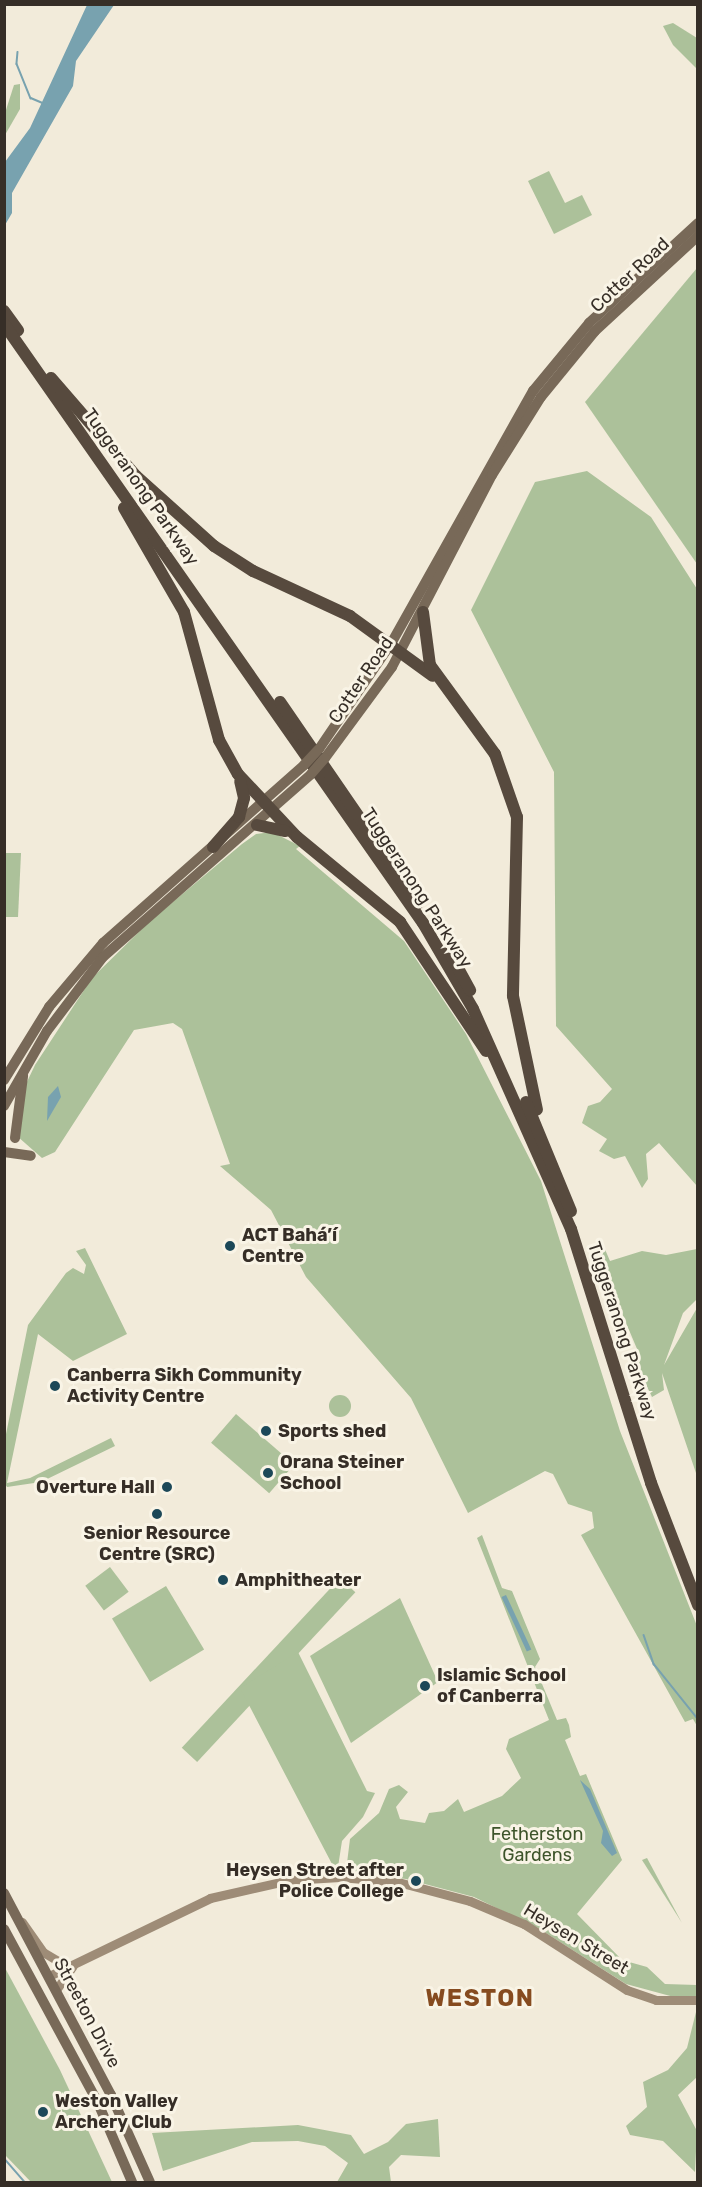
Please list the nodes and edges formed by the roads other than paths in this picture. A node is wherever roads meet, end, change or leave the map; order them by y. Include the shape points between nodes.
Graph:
1 (698, 223) edge
2 (698, 236) edge
3 (6, 318) edge
4 (29, 358) junction
5 (51, 378) junction
6 (423, 612) junction
7 (397, 646) junction
8 (442, 683) junction
9 (238, 774) junction
10 (268, 808) junction
11 (257, 825) junction
12 (297, 837) junction
13 (213, 847) junction
14 (24, 1070) junction
15 (4, 1080) edge
16 (4, 1106) edge
17 (520, 1106) junction
18 (15, 1138) dead end
19 (4, 1152) edge
20 (31, 1156) dead end
21 (555, 1161) junction
22 (698, 1583) edge
23 (698, 1605) edge
24 (4, 1893) edge
25 (18, 1918) junction
26 (4, 1929) edge
27 (69, 1966) junction
28 (26, 1967) junction
29 (49, 1976) junction
30 (56, 1990) junction
31 (698, 2000) edge
32 (667, 2001) junction
33 (698, 2006) edge
34 (61, 2032) junction
35 (132, 2182) edge
36 (150, 2182) edge

1 - 7 main road, Cotter Road via 589,323 533,391
2 - 6 main road, Cotter Road via 595,331 541,396 492,475
3 - 4 highway, Tuggeranong Parkway
3 - 5 highway, Tuggeranong Parkway
4 - 9 highway via 169,580 191,633 219,740
4 - 17 highway, Tuggeranong Parkway via 423,923
5 - 7 highway via 136,476 214,546
5 - 21 highway, Tuggeranong Parkway via 389,856 462,972
6 - 7 main road, Cotter Road
6 - 8 highway via 427,658
7 - 8 highway
7 - 10 main road, Cotter Road, bridge via 322,753
8 - 21 highway via 495,754 512,797 519,842 516,1022
9 - 10 highway
9 - 13 highway via 242,809
10 - 11 main road, Cotter Road
10 - 12 highway
10 - 13 main road, Cotter Road
11 - 12 highway via 272,825
11 - 14 main road, Cotter Road via 104,957
12 - 17 highway via 400,922
13 - 15 main road, Cotter Road via 141,906 80,968
14 - 16 main road, Cotter Road
14 - 18 main road
17 - 23 highway, Tuggeranong Parkway via 571,1229 651,1483
19 - 20 main road
21 - 22 highway, Tuggeranong Parkway via 657,1478
24 - 25 main road, Streeton Drive
25 - 27 main road via 43,1952
25 - 29 main road, Streeton Drive
26 - 28 main road, Streeton Drive
27 - 29 main road, Heysen Street
27 - 30 main road
27 - 32 main road, Heysen Street via 189,1906 243,1889 289,1880 381,1880 470,1901 524,1924 627,1990
28 - 29 main road via 35,1976
28 - 34 main road, Streeton Drive
29 - 30 main road, Streeton Drive
29 - 34 main road via 44,1992
30 - 36 main road, Streeton Drive
31 - 32 main road, Heysen Street
32 - 33 main road, Heysen Street
34 - 35 main road, Streeton Drive

